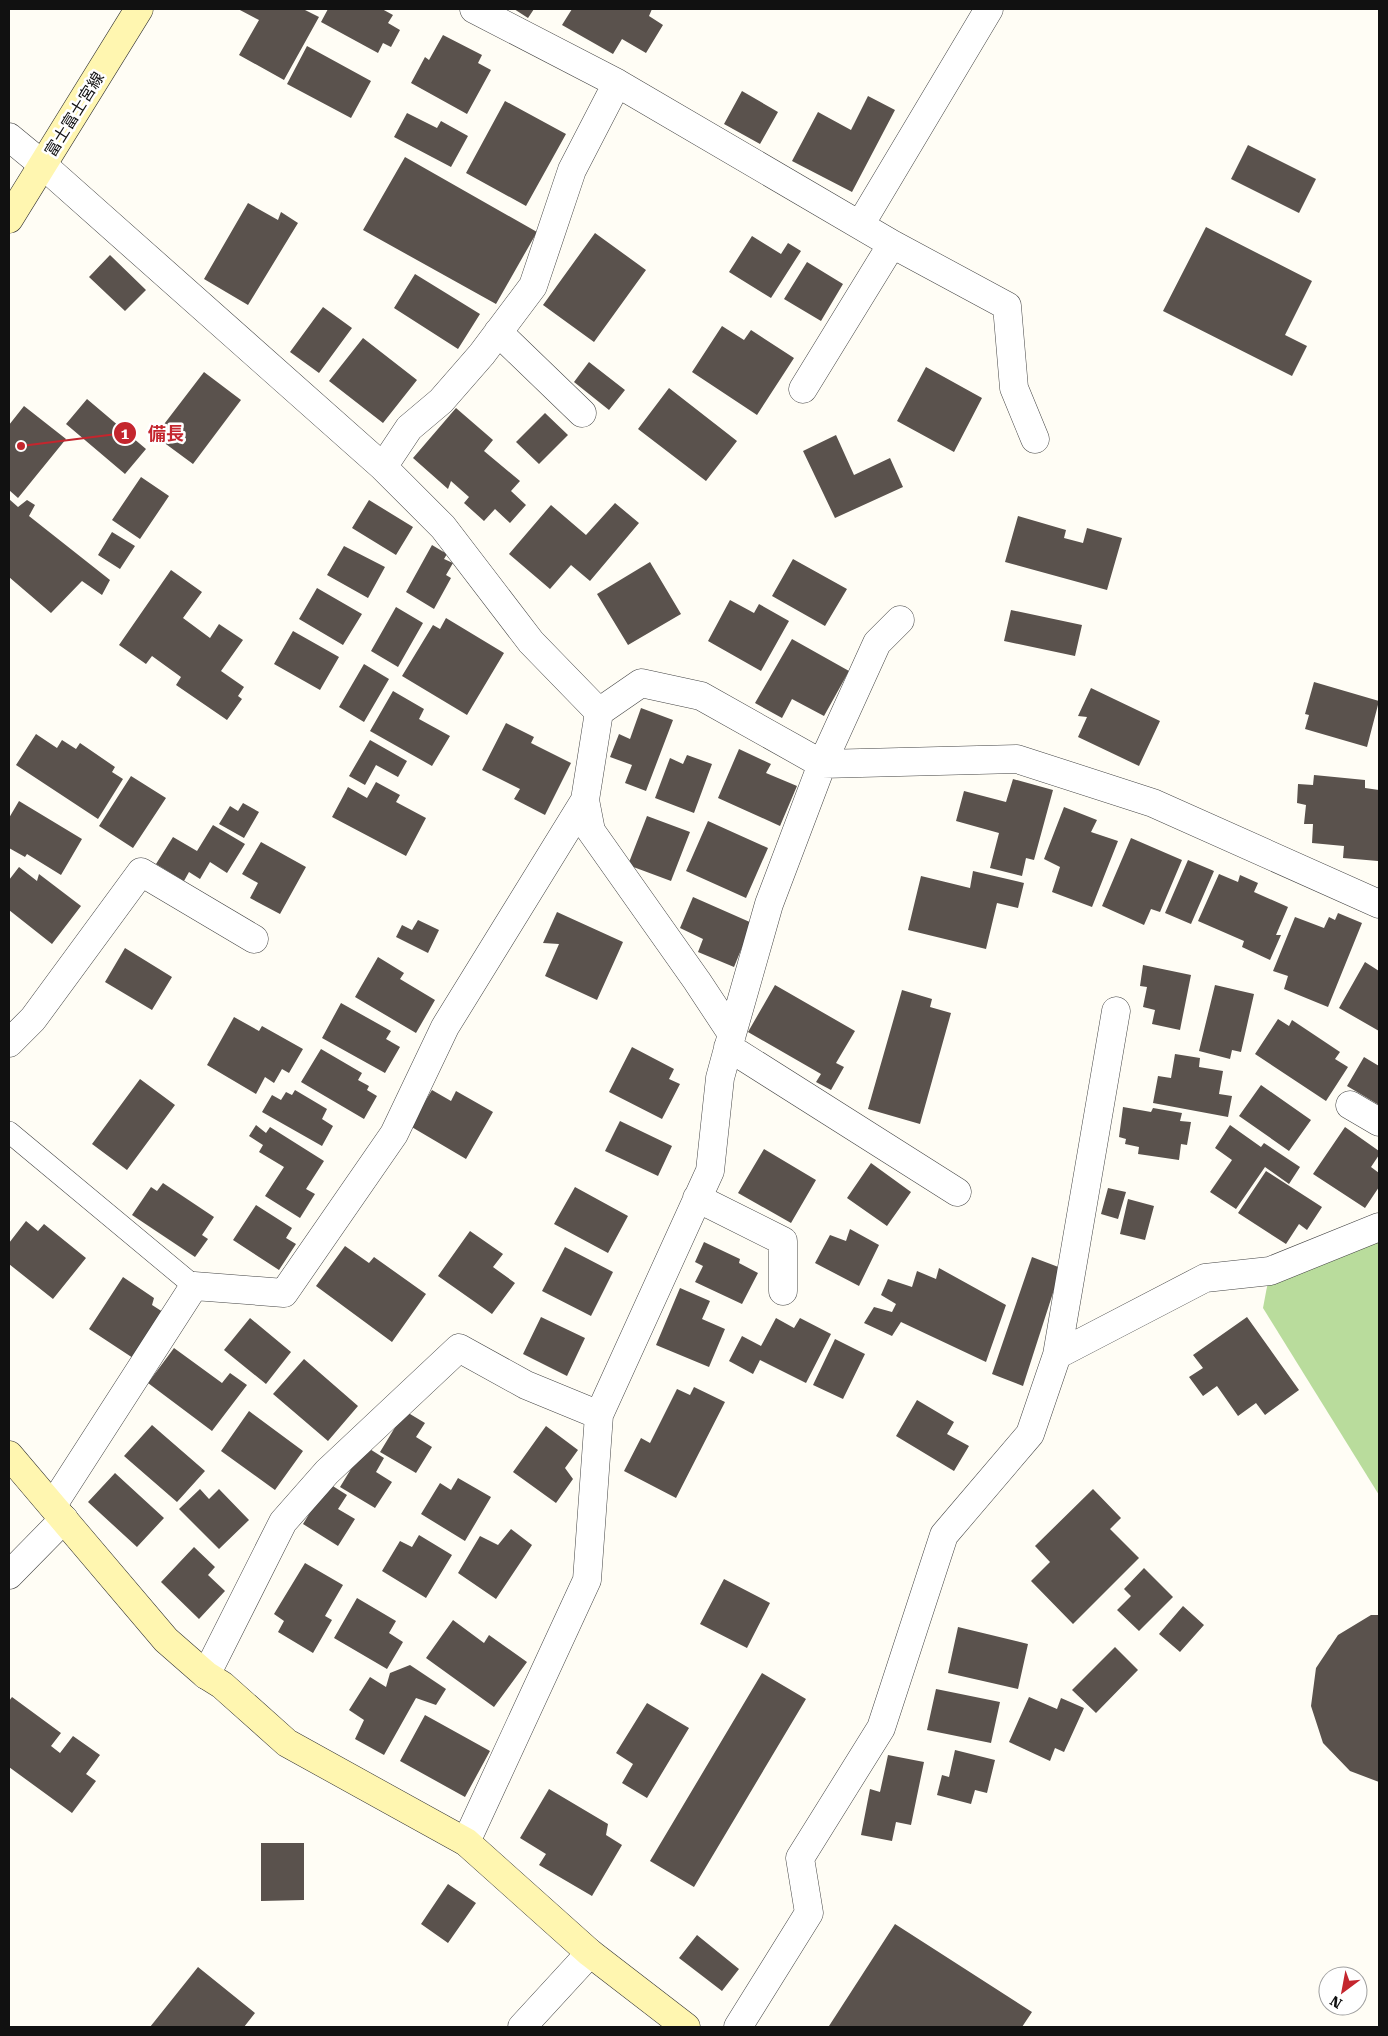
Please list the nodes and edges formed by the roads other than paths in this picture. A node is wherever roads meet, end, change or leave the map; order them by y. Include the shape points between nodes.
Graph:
1 (138, 9) edge
2 (474, 9) edge
3 (989, 9) edge
4 (617, 83) junction
5 (9, 138) edge
6 (43, 165) junction
7 (9, 219) edge
8 (860, 225) junction
9 (892, 244) junction
10 (498, 332) junction
11 (803, 389) dead end
12 (582, 413) dead end
13 (1035, 439) dead end
14 (383, 467) junction
15 (900, 620) dead end
16 (599, 712) junction
17 (822, 764) junction
18 (585, 800) junction
19 (1379, 904) edge
20 (254, 939) dead end
21 (1116, 1011) dead end
22 (730, 1040) junction
23 (9, 1043) edge
24 (1350, 1105) dead end
25 (1379, 1122) edge
26 (9, 1132) edge
27 (958, 1192) dead end
28 (697, 1198) junction
29 (1379, 1227) edge
30 (194, 1286) junction
31 (783, 1291) dead end
32 (1057, 1355) junction
33 (599, 1415) junction
34 (9, 1455) edge
35 (58, 1512) junction
36 (9, 1575) edge
37 (206, 1675) junction
38 (466, 1842) junction
39 (590, 1953) junction
40 (522, 2027) edge
41 (686, 2027) edge
42 (738, 2027) edge

1 - 6 street, 富士富士宮線
2 - 4 street
3 - 8 street
4 - 8 street
4 - 10 street via 572,170 533,286
5 - 6 street
6 - 7 street, 富士富士宮線
6 - 14 street
8 - 9 street
9 - 11 street
9 - 13 street via 1008,306 1014,388
10 - 12 street
10 - 14 street via 440,401 409,428
14 - 16 street via 443,527 531,642
15 - 17 street via 877,643
16 - 17 street via 641,683 701,696
16 - 18 street
17 - 19 street via 1017,759 1153,803
17 - 22 street via 768,904
18 - 22 street via 591,831 697,980
18 - 30 street via 445,1027 394,1134 284,1293
20 - 23 street via 141,872 33,1019
21 - 32 street
22 - 27 street
22 - 28 street via 720,1078 710,1171
24 - 25 street
26 - 30 lane
28 - 31 street via 783,1242
28 - 33 street
29 - 32 street via 1270,1271 1205,1278
30 - 35 street
32 - 42 street via 1030,1434 944,1535 882,1728 800,1858 809,1913
33 - 37 street via 526,1385 459,1348 327,1472 283,1522
33 - 38 street via 587,1580
34 - 35 street
35 - 36 street
35 - 37 street via 166,1640
37 - 38 street via 222,1685 287,1743
38 - 39 street
39 - 40 street
39 - 41 street

